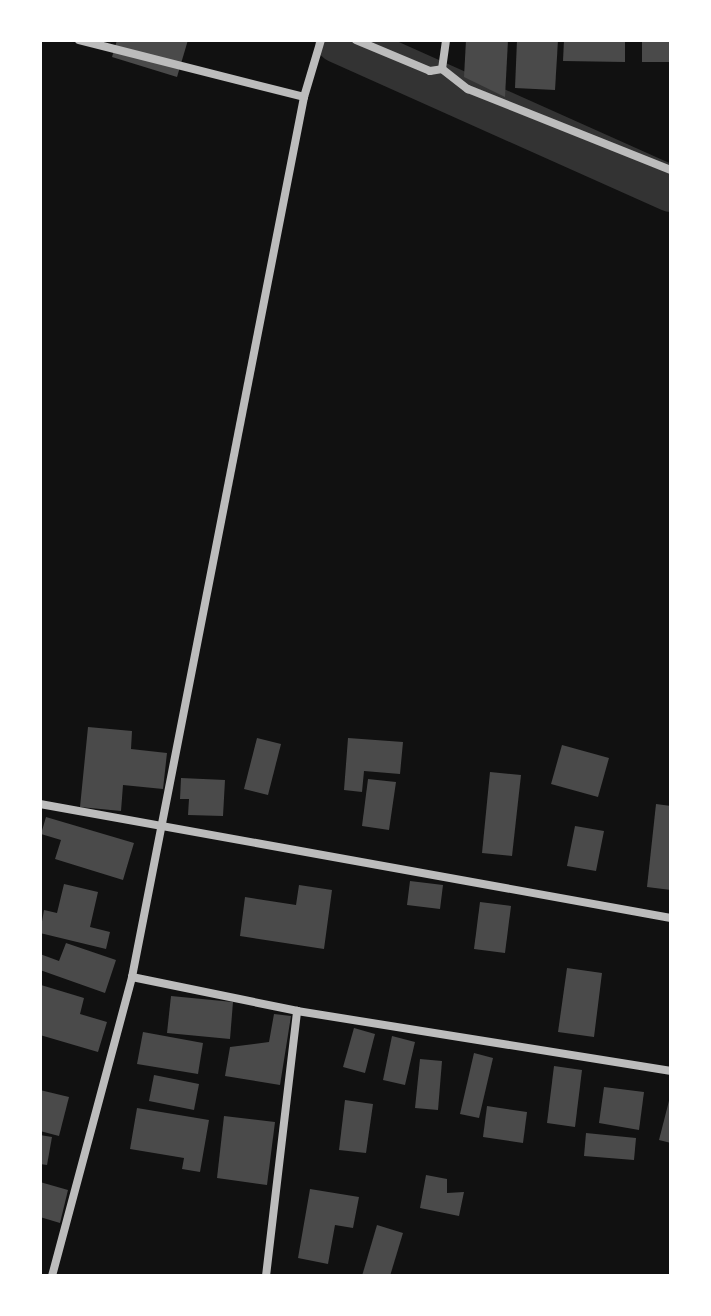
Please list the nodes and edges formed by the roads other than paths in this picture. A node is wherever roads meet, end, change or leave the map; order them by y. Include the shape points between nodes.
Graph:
1 (79, 40) edge
2 (321, 40) edge
3 (356, 40) edge
4 (446, 40) edge
5 (442, 69) junction
6 (304, 97) junction
7 (671, 170) edge
8 (40, 804) edge
9 (163, 828) junction
10 (671, 918) edge
11 (132, 977) junction
12 (297, 1011) junction
13 (671, 1071) edge
14 (52, 1276) edge
15 (266, 1276) edge

1 - 6 street
2 - 6 street
3 - 5 street via 413,66
4 - 5 street
5 - 7 street via 468,89
6 - 9 street
8 - 9 street
9 - 10 street
9 - 11 street
11 - 12 street
11 - 14 street
12 - 13 street
12 - 15 street

